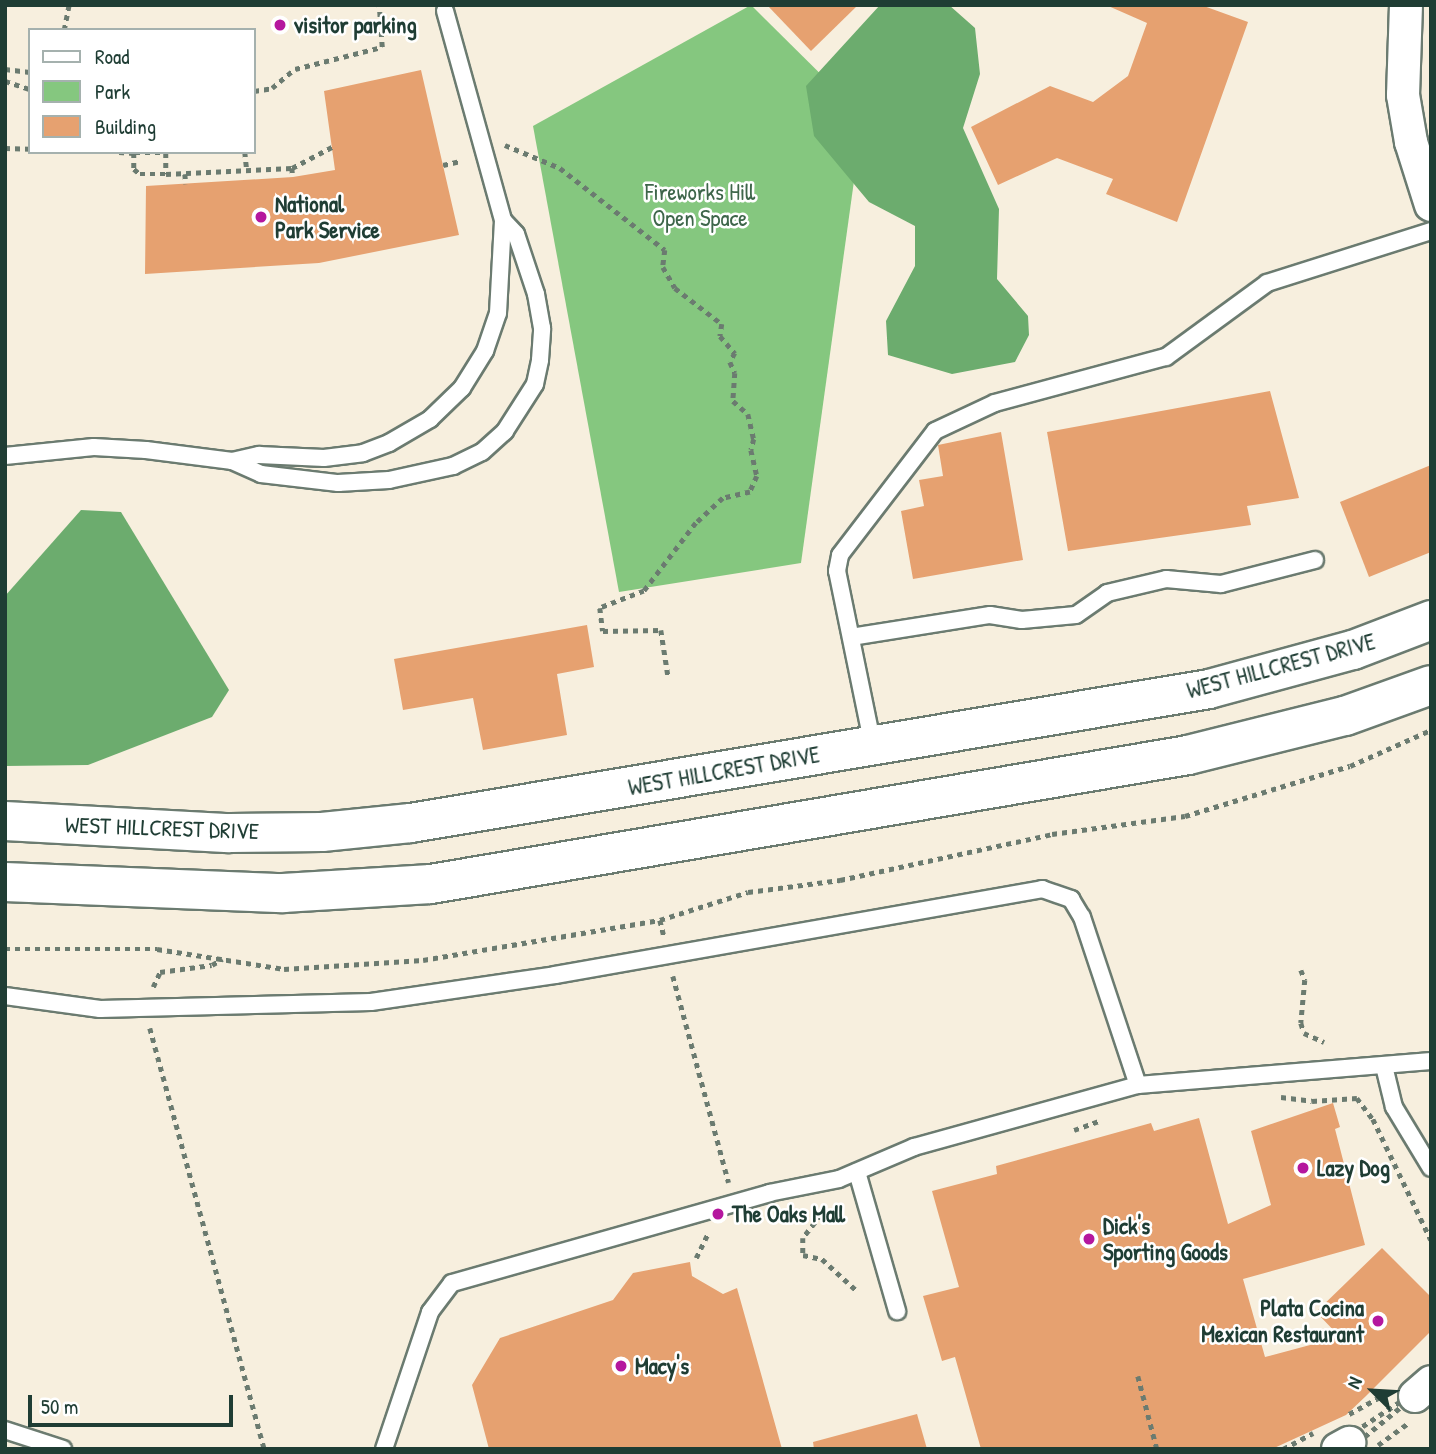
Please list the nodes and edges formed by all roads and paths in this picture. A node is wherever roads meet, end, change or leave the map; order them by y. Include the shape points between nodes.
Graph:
1 (69, 5) edge
2 (379, 5) edge
3 (1406, 5) edge
4 (445, 11) dead end
5 (64, 28) edge
6 (5, 69) edge
7 (28, 72) edge
8 (5, 81) edge
9 (28, 88) edge
10 (256, 91) edge
11 (505, 145) dead end
12 (332, 147) dead end
13 (5, 148) edge
14 (28, 149) edge
15 (134, 154) edge
16 (166, 154) edge
17 (246, 154) edge
18 (461, 161) dead end
19 (443, 165) dead end
20 (292, 168) junction
21 (247, 170) junction
22 (166, 174) junction
23 (185, 174) junction
24 (293, 177) dead end
25 (186, 184) dead end
26 (1431, 205) edge
27 (503, 220) junction
28 (1431, 231) edge
29 (5, 456) edge
30 (232, 461) junction
31 (1315, 560) dead end
32 (1431, 620) edge
33 (851, 637) junction
34 (668, 675) dead end
35 (1431, 685) edge
36 (1431, 730) edge
37 (873, 746) junction
38 (5, 821) edge
39 (5, 882) edge
40 (5, 949) edge
41 (223, 959) junction
42 (1301, 970) dead end
43 (672, 975) dead end
44 (153, 986) dead end
45 (5, 996) edge
46 (150, 1030) dead end
47 (1324, 1042) dead end
48 (1431, 1061) edge
49 (1384, 1066) junction
50 (1138, 1085) junction
51 (1269, 1097) dead end
52 (1431, 1168) edge
53 (857, 1172) junction
54 (730, 1184) dead end
55 (821, 1215) dead end
56 (708, 1233) dead end
57 (1431, 1240) edge
58 (696, 1258) dead end
59 (856, 1290) dead end
60 (897, 1311) dead end
61 (1138, 1376) dead end
62 (1423, 1389) edge
63 (5, 1430) edge
64 (1344, 1446) edge
65 (63, 1449) edge
66 (264, 1449) edge
67 (384, 1449) edge
68 (1157, 1449) edge

1 - 5 path
2 - 10 path via 382,47 295,69 272,88
3 - 26 street via 1403,95 1411,142
4 - 27 lane
6 - 7 path
8 - 9 path
11 - 34 path via 560,168 665,250 663,267 675,288 722,324 720,336 735,353 730,362 736,373 733,401 748,414 754,439 751,450 757,476 750,492 723,498 696,523 645,591 600,608 603,631 661,629
12 - 20 path
13 - 14 path
15 - 22 path via 134,169 140,174
16 - 22 path
17 - 21 path
18 - 19 path
20 - 21 path
20 - 24 path
21 - 23 path
22 - 23 path
23 - 25 path
27 - 30 lane via 498,313 485,351 462,388 430,419 363,453 324,458 259,455
27 - 30 lane via 516,234 542,328 535,384 505,431 482,452 453,466 389,480 338,483 261,474
28 - 33 lane via 1267,283 1166,357 995,403 935,431 840,555 837,571
29 - 30 lane via 94,447
31 - 33 lane via 1221,584 1166,579 1107,593 1076,615 1022,620 990,615
32 - 37 main road, WEST HILLCREST DRIVE via 1353,650 1209,690
33 - 37 lane
35 - 39 main road via 1345,716 1188,755 431,884 283,893
36 - 41 path via 1350,766 1185,816 1052,834 853,877 748,892 660,920 423,960 294,969
37 - 38 main road, WEST HILLCREST DRIVE via 479,813 322,832
40 - 41 path via 157,949
41 - 44 path via 212,965 160,972
42 - 47 path via 1305,980 1304,1033
43 - 54 path
45 - 50 lane via 100,1009 370,1002 555,975 1042,889 1071,899 1082,917
46 - 66 path
48 - 49 lane
49 - 50 lane
49 - 52 lane via 1394,1107
50 - 53 lane via 914,1147
51 - 57 path via 1312,1101 1357,1098 1373,1119
53 - 60 lane
53 - 67 lane via 452,1283 430,1312
55 - 59 path via 803,1238 803,1255 822,1259
56 - 58 path
61 - 68 path
62 - 64 path via 1360,1441
62 - 64 path via 1354,1432
63 - 65 lane

